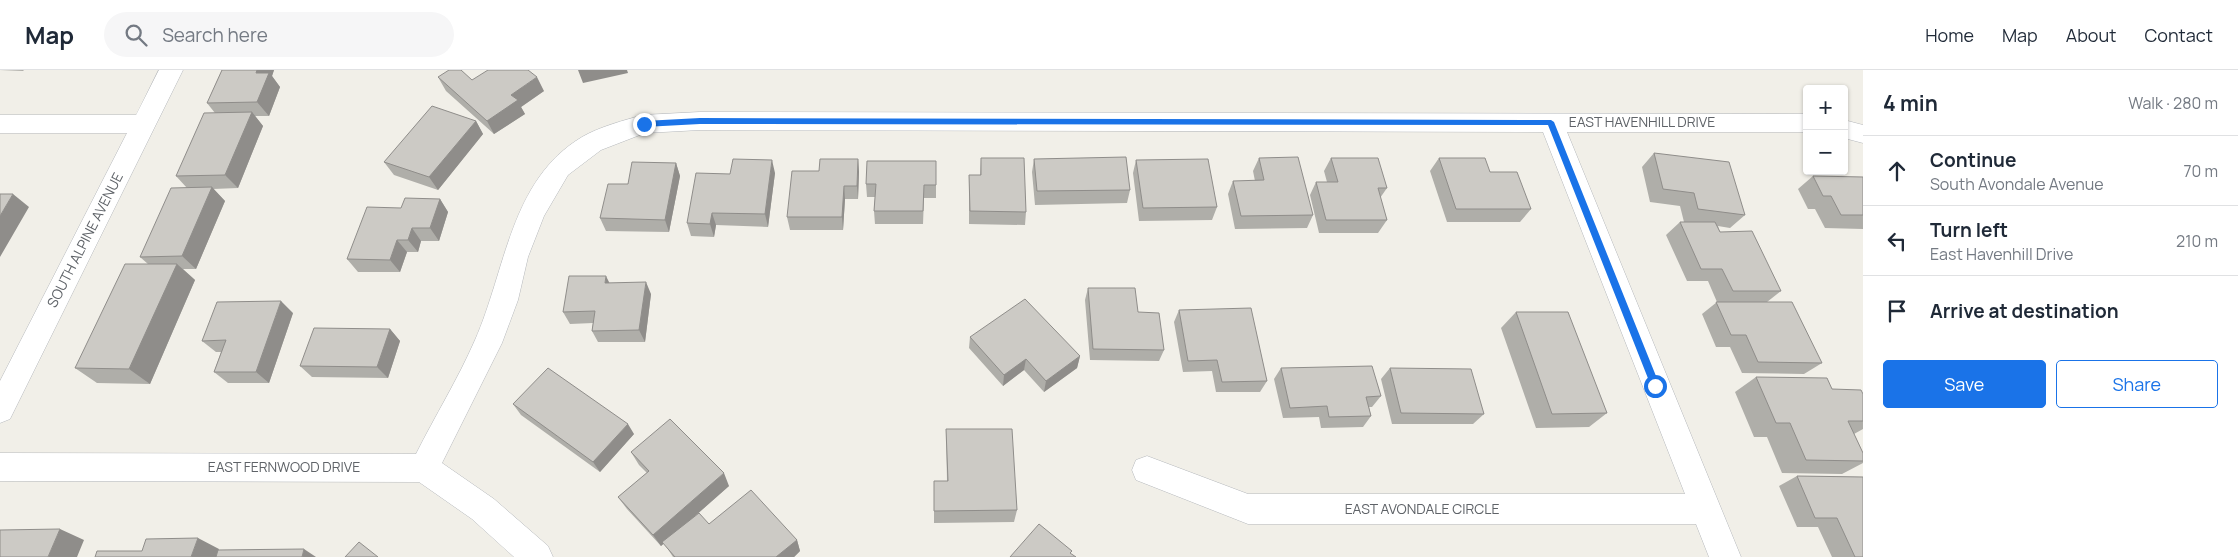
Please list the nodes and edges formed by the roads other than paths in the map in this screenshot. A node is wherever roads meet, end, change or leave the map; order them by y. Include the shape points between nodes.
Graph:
1 (171, 70) edge
2 (1551, 122) junction
3 (1803, 123) edge
4 (0, 124) edge
5 (144, 124) junction
6 (1848, 130) edge
7 (1863, 134) edge
8 (0, 410) edge
9 (0, 467) edge
10 (424, 468) junction
11 (1148, 470) dead end
12 (1704, 509) junction
13 (537, 557) edge
14 (1725, 557) edge

1 - 5 street, SOUTH ALPINE AVENUE
2 - 3 street, EAST HAVENHILL DRIVE
2 - 10 street, EAST HAVENHILL DRIVE via 700,121 644,124 592,143 559,168 532,212 488,343
2 - 12 street
4 - 5 street
5 - 8 street, SOUTH ALPINE AVENUE
6 - 7 street
9 - 10 street, EAST FERNWOOD DRIVE
10 - 13 street via 483,509
11 - 12 street, EAST AVONDALE CIRCLE via 1248,509
12 - 14 street

